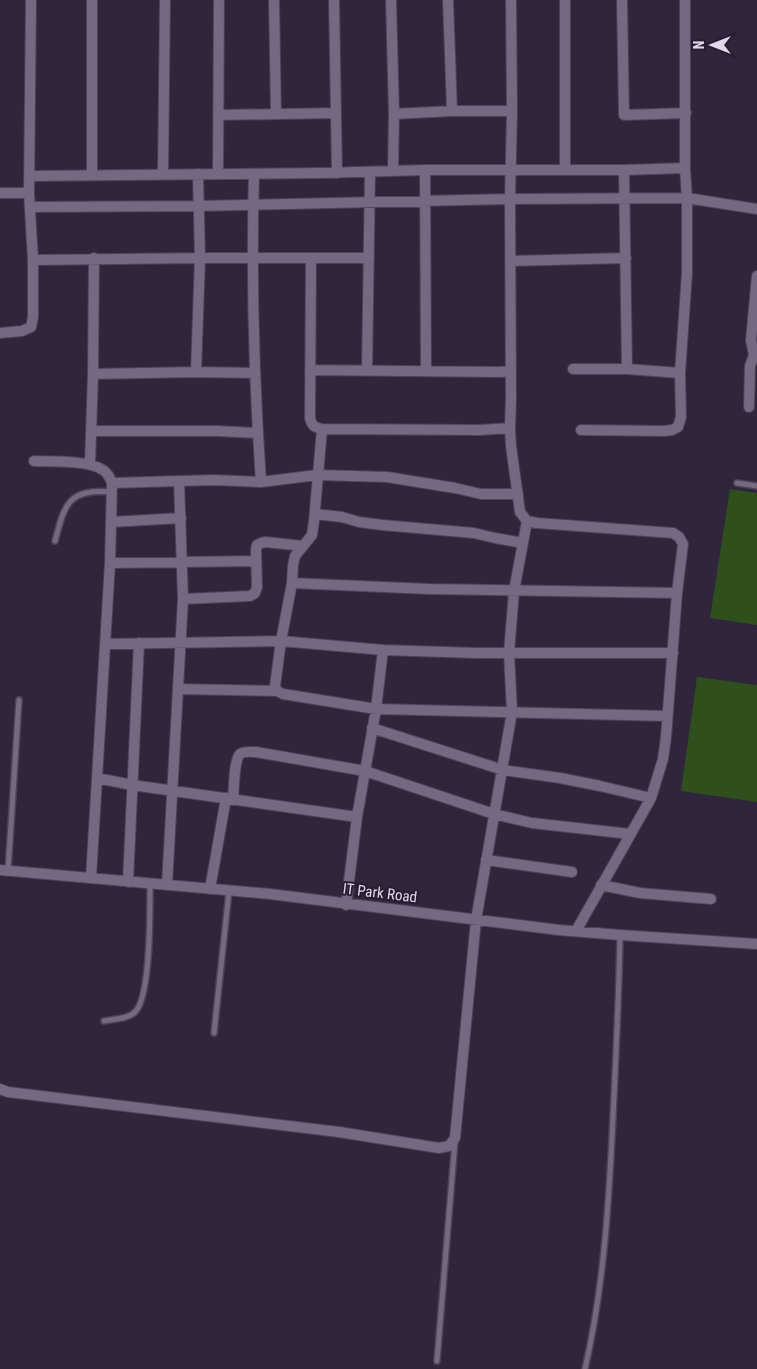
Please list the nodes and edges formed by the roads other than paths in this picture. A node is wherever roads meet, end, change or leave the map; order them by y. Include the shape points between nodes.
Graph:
1 (31, 0) edge
2 (92, 0) edge
3 (165, 0) edge
4 (219, 0) edge
5 (274, 0) edge
6 (334, 0) edge
7 (391, 0) edge
8 (448, 0) edge
9 (511, 0) edge
10 (565, 0) edge
11 (622, 0) edge
12 (685, 0) edge
13 (452, 111) junction
14 (512, 111) junction
15 (336, 113) junction
16 (686, 113) junction
17 (276, 114) junction
18 (394, 114) junction
19 (219, 116) junction
20 (685, 168) junction
21 (426, 170) junction
22 (565, 170) junction
23 (624, 170) junction
24 (393, 171) junction
25 (511, 171) junction
26 (370, 172) junction
27 (337, 173) junction
28 (163, 174) junction
29 (198, 174) junction
30 (218, 174) junction
31 (254, 174) junction
32 (92, 175) junction
33 (29, 176) junction
34 (0, 193) edge
35 (29, 193) junction
36 (625, 198) junction
37 (687, 198) junction
38 (510, 199) junction
39 (426, 200) junction
40 (369, 202) junction
41 (253, 205) junction
42 (199, 206) junction
43 (30, 207) junction
44 (757, 209) edge
45 (94, 258) junction
46 (200, 258) junction
47 (252, 258) junction
48 (311, 258) junction
49 (369, 258) junction
50 (626, 258) junction
51 (33, 260) junction
52 (511, 261) junction
53 (757, 276) edge
54 (0, 333) edge
55 (574, 369) dead end
56 (627, 369) junction
57 (310, 370) junction
58 (367, 371) junction
59 (426, 371) junction
60 (511, 371) junction
61 (196, 372) junction
62 (255, 373) junction
63 (680, 373) junction
64 (93, 374) junction
65 (749, 407) dead end
66 (510, 428) junction
67 (322, 429) junction
68 (581, 430) dead end
69 (91, 431) junction
70 (257, 433) junction
71 (34, 461) dead end
72 (90, 464) junction
73 (317, 475) junction
74 (179, 480) junction
75 (261, 482) junction
76 (738, 483) dead end
77 (757, 486) edge
78 (112, 487) junction
79 (518, 494) junction
80 (315, 514) junction
81 (181, 518) junction
82 (527, 521) junction
83 (111, 522) junction
84 (55, 541) dead end
85 (523, 543) junction
86 (303, 546) junction
87 (256, 561) junction
88 (181, 562) junction
89 (110, 563) junction
90 (292, 583) junction
91 (514, 591) junction
92 (677, 593) junction
93 (183, 599) junction
94 (281, 641) junction
95 (139, 643) junction
96 (181, 643) junction
97 (105, 644) junction
98 (383, 650) junction
99 (509, 653) junction
100 (673, 653) junction
101 (178, 689) junction
102 (277, 691) junction
103 (19, 700) dead end
104 (376, 709) junction
105 (512, 712) junction
106 (667, 716) junction
107 (372, 728) junction
108 (502, 770) junction
109 (365, 771) junction
110 (97, 778) junction
111 (132, 785) junction
112 (173, 791) junction
113 (229, 798) junction
114 (651, 798) junction
115 (494, 814) junction
116 (357, 817) junction
117 (630, 834) junction
118 (486, 860) junction
119 (4, 871) edge
120 (572, 872) dead end
121 (91, 878) junction
122 (128, 882) junction
123 (150, 884) junction
124 (167, 885) junction
125 (601, 885) junction
126 (210, 889) junction
127 (229, 891) junction
128 (711, 899) dead end
129 (346, 904) junction
130 (476, 920) junction
131 (576, 931) junction
132 (620, 935) junction
133 (757, 944) edge
134 (104, 1021) dead end
135 (214, 1032) dead end
136 (0, 1089) edge
137 (455, 1138) junction
138 (437, 1361) dead end
139 (585, 1369) edge

1 - 33 street
2 - 32 street
3 - 28 street
4 - 19 street
5 - 17 street
6 - 15 street
7 - 18 street
8 - 13 street
9 - 14 street
10 - 22 street
11 - 16 street via 624,115
12 - 16 street
13 - 14 street
13 - 18 street
14 - 25 street
15 - 17 street
15 - 27 street
16 - 20 street
17 - 19 street
18 - 24 street
19 - 30 street
20 - 23 street
20 - 37 street
21 - 24 street
21 - 25 street
21 - 39 street
22 - 23 street
22 - 25 street
23 - 36 street
24 - 26 street
25 - 38 street
26 - 27 street
26 - 40 street
27 - 31 street
28 - 29 street
28 - 32 street
29 - 30 street
29 - 42 street
30 - 31 street
31 - 41 street
32 - 33 street
33 - 35 street
34 - 35 street
35 - 43 street
36 - 37 street
36 - 38 street
36 - 50 street
37 - 44 street
37 - 63 street via 687,273
38 - 39 street
38 - 52 street
39 - 40 street
39 - 59 street
40 - 41 street
40 - 49 street
41 - 42 street
41 - 47 street
42 - 43 street
42 - 46 street
43 - 51 street
45 - 46 street
45 - 51 street
45 - 64 street
46 - 47 street
46 - 61 street
47 - 48 street
47 - 62 street
48 - 49 street
48 - 57 street
49 - 58 street
50 - 52 street
50 - 56 street
51 - 54 street via 34,317 31,327
52 - 60 street
53 - 65 street
55 - 56 street
56 - 63 street
57 - 58 street
57 - 67 street via 310,418 315,428
58 - 59 street
59 - 60 street
60 - 66 street
61 - 62 street
61 - 64 street
62 - 70 street
63 - 68 street via 678,427 664,431
64 - 69 street
66 - 67 street
66 - 79 street
67 - 73 street
69 - 70 street
69 - 72 street
70 - 75 street
71 - 72 street
72 - 78 street via 109,475
73 - 75 street
73 - 79 street via 387,477 481,494
73 - 80 street
74 - 75 street
74 - 78 street
74 - 81 street
76 - 77 lane
78 - 83 street
78 - 84 lane via 83,493 71,500 65,508
79 - 82 street via 520,512
80 - 85 street via 382,525 474,533
80 - 86 street via 312,535
81 - 83 street
81 - 88 street
82 - 85 street
82 - 92 street via 673,533 683,544
83 - 89 street
85 - 91 street
86 - 87 street via 261,543 257,545
86 - 90 street via 295,556
87 - 88 street
87 - 93 street via 257,587 250,596
88 - 89 street
88 - 93 street
89 - 97 street
90 - 91 street
90 - 94 street
91 - 92 street
91 - 99 street
92 - 100 street
93 - 96 street
94 - 96 street
94 - 98 street
94 - 102 street
95 - 96 street
95 - 97 street
95 - 111 street
96 - 101 street
97 - 110 street
98 - 99 street
98 - 104 street
99 - 100 street
99 - 105 street
100 - 106 street
101 - 102 street
101 - 112 street
102 - 104 street
103 - 119 lane
104 - 105 street
104 - 107 street
105 - 106 street
105 - 108 street
106 - 114 street via 663,759
107 - 108 street
107 - 109 street
108 - 114 street via 560,778
108 - 115 street
109 - 113 street via 246,752 237,759
109 - 115 street
109 - 116 street
110 - 111 street
110 - 121 street
111 - 112 street
111 - 122 street
112 - 113 street
112 - 124 street
113 - 116 street
113 - 126 street
114 - 117 street
115 - 117 street via 532,823
115 - 118 street
116 - 129 street
117 - 125 street
118 - 120 street
118 - 130 street
119 - 121 street, IT Park Road
121 - 122 street, IT Park Road
122 - 123 street, IT Park Road
123 - 124 street, IT Park Road
123 - 134 lane via 144,992 136,1011 126,1017
124 - 126 street, IT Park Road
125 - 128 street via 640,893
125 - 131 street
126 - 127 street, IT Park Road
127 - 129 street, IT Park Road
127 - 135 lane
129 - 130 street, IT Park Road
130 - 131 street, IT Park Road
130 - 137 street
131 - 132 street, IT Park Road
132 - 133 street, IT Park Road
132 - 139 lane via 609,1188 594,1330
136 - 137 street via 439,1148 449,1146
137 - 138 lane

